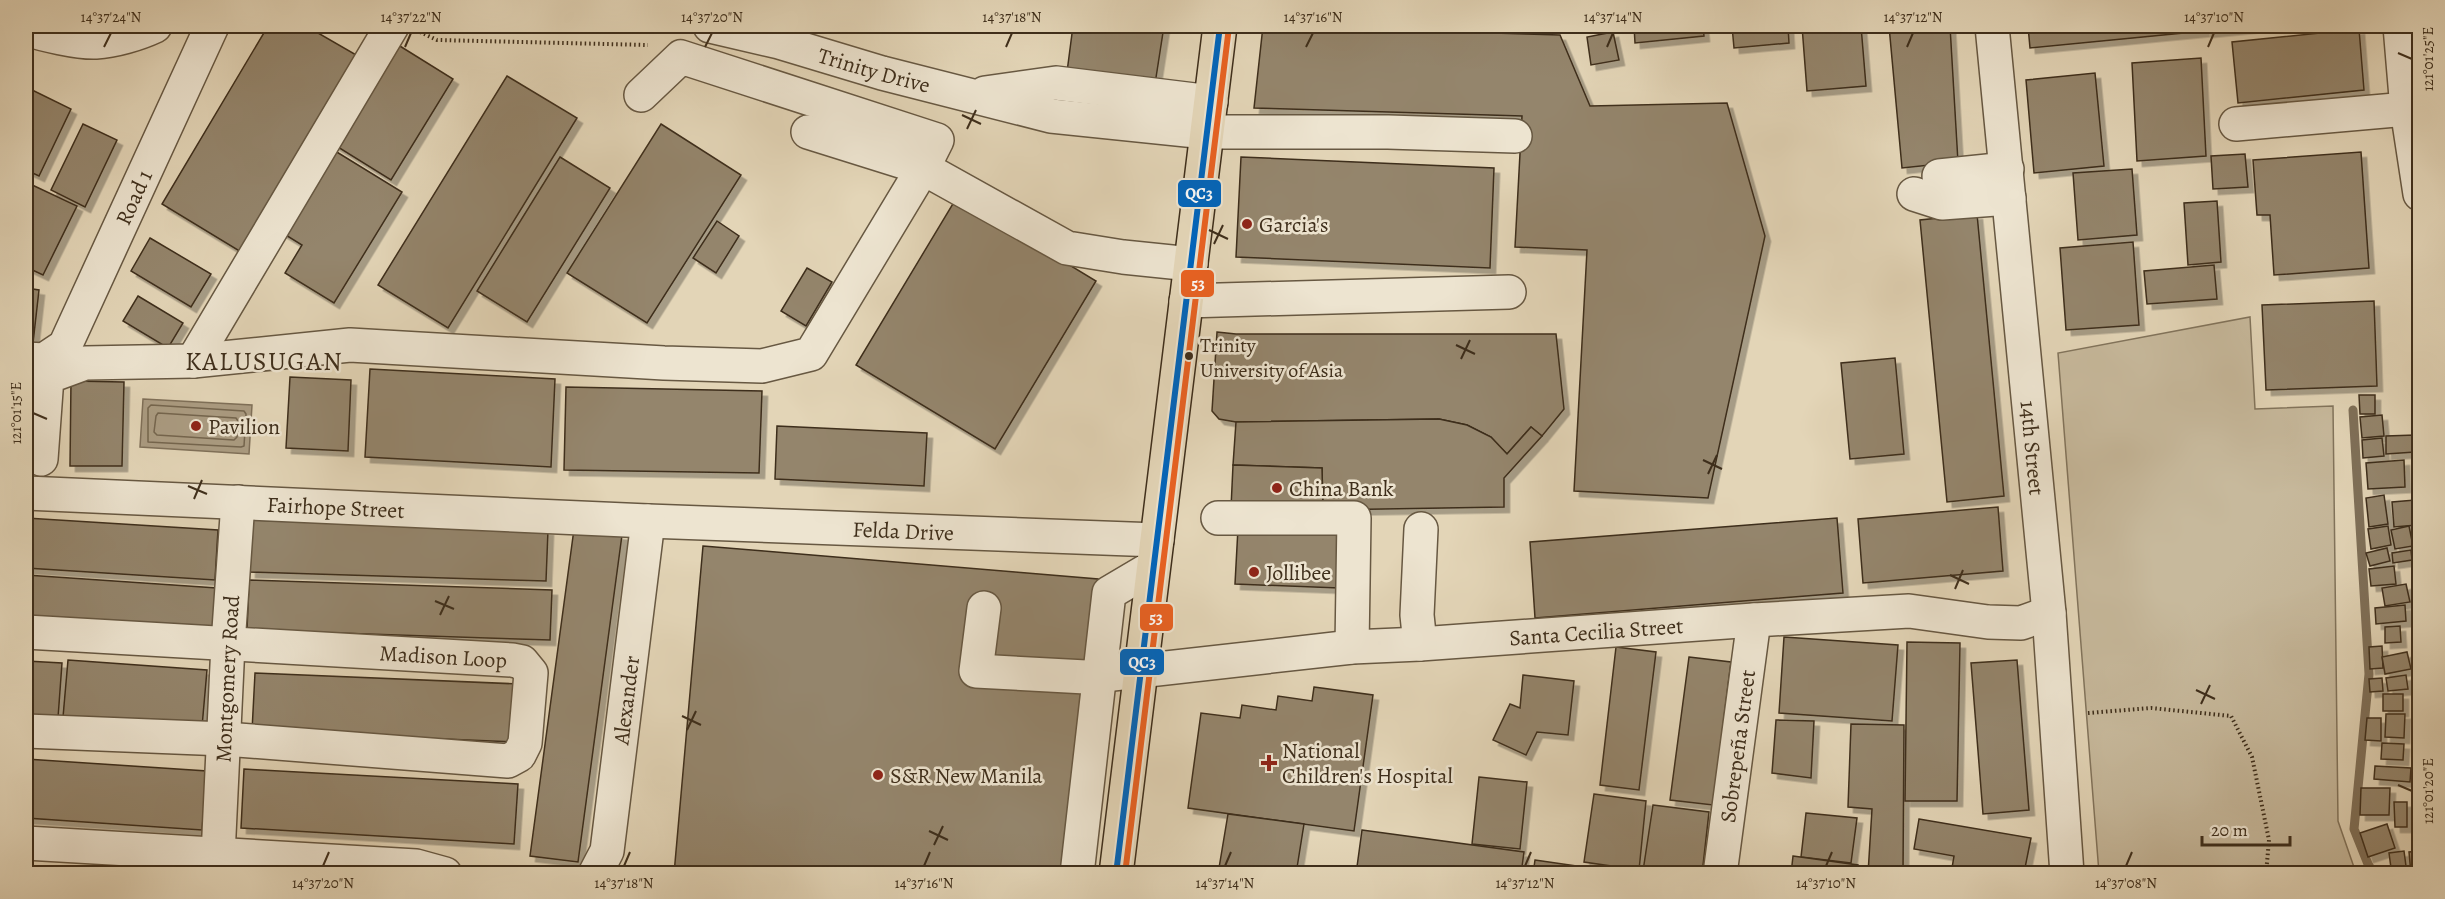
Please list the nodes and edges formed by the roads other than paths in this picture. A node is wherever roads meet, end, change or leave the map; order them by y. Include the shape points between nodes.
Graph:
1 (155, 26) edge
2 (212, 26) edge
3 (710, 26) edge
4 (1220, 26) edge
5 (1992, 26) edge
6 (2400, 26) edge
7 (404, 28) edge
8 (26, 29) edge
9 (2411, 90) edge
10 (641, 96) dead end
11 (1208, 117) junction
12 (2236, 124) dead end
13 (808, 132) dead end
14 (1515, 136) dead end
15 (923, 168) junction
16 (2008, 183) junction
17 (1927, 185) dead end
18 (2420, 194) edge
19 (1191, 264) junction
20 (1509, 292) dead end
21 (1186, 301) junction
22 (55, 357) edge
23 (193, 360) junction
24 (41, 459) dead end
25 (26, 493) edge
26 (238, 502) junction
27 (1218, 518) dead end
28 (648, 521) junction
29 (1421, 529) dead end
30 (1155, 553) junction
31 (984, 608) dead end
32 (2049, 613) junction
33 (1754, 620) junction
34 (26, 632) edge
35 (228, 644) junction
36 (1420, 645) junction
37 (1352, 647) junction
38 (1141, 671) junction
39 (1092, 676) junction
40 (26, 731) edge
41 (225, 739) junction
42 (26, 843) edge
43 (216, 865) edge
44 (445, 873) edge
45 (595, 873) edge
46 (1077, 873) edge
47 (1116, 873) edge
48 (1720, 873) edge
49 (2067, 873) edge

1 - 8 street via 95,42
2 - 22 street, Road 1
3 - 11 street, Trinity Drive via 969,95 1056,82
4 - 11 main road
5 - 16 street, 14th Street
6 - 9 street
7 - 23 street
9 - 12 street
9 - 18 street
10 - 15 street via 681,57 937,140
11 - 14 street, Trinity Drive via 1388,132
11 - 19 main road
13 - 15 street
15 - 19 street via 1067,248
15 - 23 street via 811,354 751,366 351,345
16 - 17 street via 1942,203
16 - 32 street, 14th Street
19 - 21 main road
20 - 21 street
21 - 30 main road
22 - 23 street
22 - 24 street via 47,377
25 - 26 street, Fairhope Street
26 - 28 street, Fairhope Street
26 - 35 street, Montgomery Road
27 - 37 street via 1354,518
28 - 30 street, Felda Drive
28 - 45 street, Alexander via 607,851
29 - 36 street via 1417,615
30 - 38 main road
30 - 39 street via 1109,593
31 - 39 street, Santa Cecilia Street via 976,671
32 - 33 street, Santa Cecilia Street via 2022,623 1909,611
32 - 49 street, 14th Street
33 - 36 street, Santa Cecilia Street
33 - 48 street, Sobrepeña Street
34 - 35 street, Madison Loop
35 - 41 street, Montgomery Road
35 - 41 street, Madison Loop via 512,660 522,662 531,673 525,743 519,755 508,761
36 - 37 street, Santa Cecilia Street
37 - 38 street, Santa Cecilia Street
38 - 39 street, Santa Cecilia Street
38 - 47 main road
39 - 46 street
40 - 41 street, Madison Loop
41 - 43 street, Montgomery Road
42 - 43 street
43 - 44 street via 416,867

